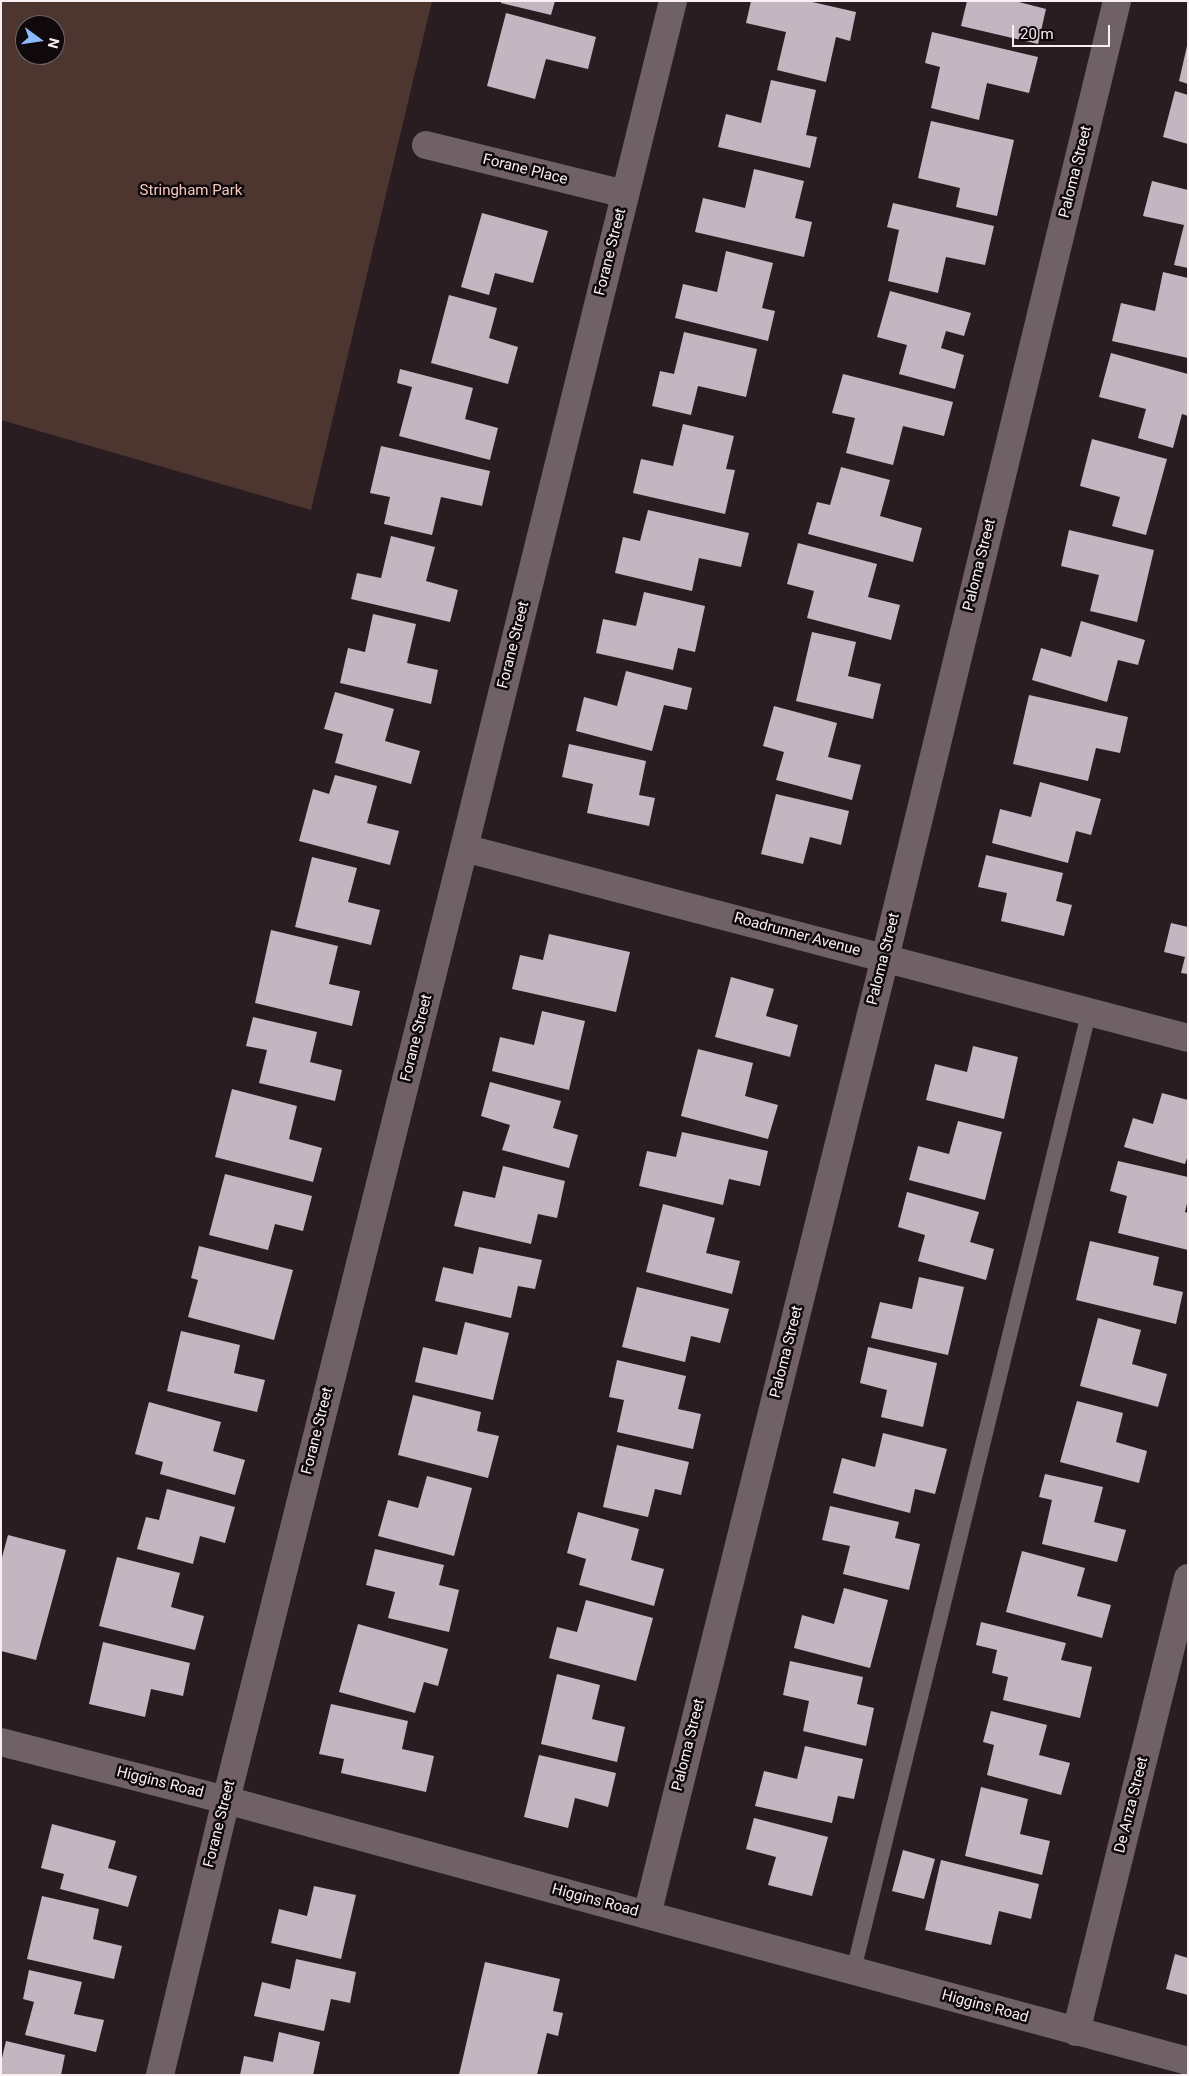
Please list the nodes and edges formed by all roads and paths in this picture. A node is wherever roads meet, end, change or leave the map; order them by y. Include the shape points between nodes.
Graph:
1 (673, 1) edge
2 (1117, 1) edge
3 (426, 145) dead end
4 (625, 194) junction
5 (464, 848) junction
6 (885, 958) junction
7 (1089, 1012) junction
8 (1188, 1038) edge
9 (1188, 1578) edge
10 (1, 1742) edge
11 (226, 1800) junction
12 (646, 1915) junction
13 (853, 1972) junction
14 (1076, 2032) junction
15 (1188, 2061) edge
16 (160, 2075) edge

1 - 4 street, Forane Street
2 - 6 street, Paloma Street
3 - 4 street, Forane Place
4 - 5 street, Forane Street
5 - 6 street, Roadrunner Avenue
5 - 11 street, Forane Street
6 - 7 street, Roadrunner Avenue
6 - 12 street, Paloma Street
7 - 8 street, Roadrunner Avenue
7 - 13 lane
9 - 14 street, De Anza Street
10 - 11 street, Higgins Road
11 - 12 street, Higgins Road
11 - 16 street, Forane Street
12 - 13 street, Higgins Road
13 - 14 street, Higgins Road
14 - 15 street, Higgins Road

